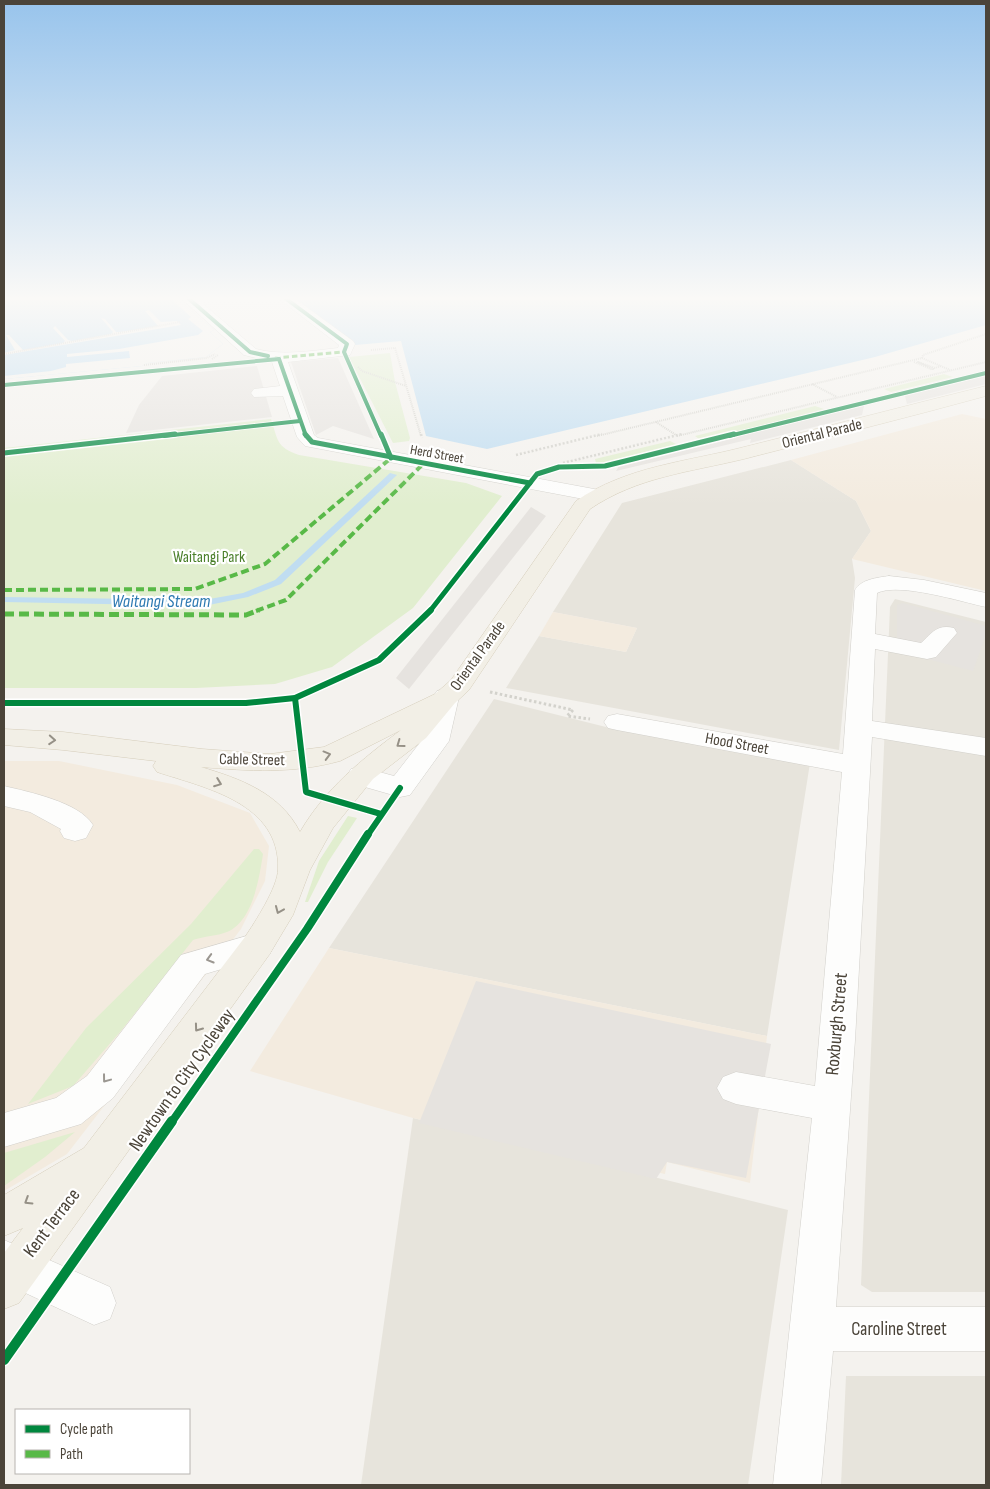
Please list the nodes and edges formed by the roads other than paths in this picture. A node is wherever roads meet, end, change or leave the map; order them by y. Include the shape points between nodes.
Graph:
1 (274, 367) edge
2 (295, 367) edge
3 (284, 374) junction
4 (256, 376) dead end
5 (986, 392) edge
6 (260, 393) dead end
7 (594, 495) junction
8 (891, 583) junction
9 (986, 600) edge
10 (986, 614) edge
11 (945, 633) dead end
12 (863, 639) junction
13 (453, 691) junction
14 (616, 722) road end
15 (859, 727) junction
16 (4, 737) edge
17 (105, 746) junction
18 (986, 747) edge
19 (858, 766) junction
20 (4, 796) edge
21 (75, 831) dead end
22 (294, 870) junction
23 (257, 946) junction
24 (736, 1088) dead end
25 (830, 1105) junction
26 (4, 1130) edge
27 (100, 1159) junction
28 (4, 1217) edge
29 (9, 1272) edge
30 (94, 1303) dead end
31 (812, 1329) junction
32 (986, 1329) edge
33 (798, 1485) edge

1 - 3 street
2 - 3 street
3 - 4 street
3 - 6 street
3 - 7 street, Herd Street via 306,437 312,442 347,443 391,458
5 - 7 main road, Oriental Parade via 650,474
7 - 13 main road, Oriental Parade via 583,504
8 - 9 street, Roxburgh Street via 922,586
8 - 10 street via 922,596
8 - 12 street, Roxburgh Street via 874,584 866,590
11 - 12 street via 927,652
12 - 15 street, Roxburgh Street
17 -> 13 main road, Cable Street via 242,762 303,760 346,748
13 -> 22 main road, Oriental Parade via 416,732 361,776 321,822
14 - 19 street, Hood Street
15 - 18 street
15 - 19 street, Roxburgh Street
16 -> 17 main road, Cable Street
17 -> 22 main road, Cable Street via 213,781 257,800 285,830
19 - 25 street, Roxburgh Street
20 - 21 street via 39,804 78,825
22 -> 23 main road, Oriental Parade via 277,915
23 -> 26 street via 193,964 100,1087 67,1112
23 -> 27 main road, Oriental Parade
24 - 25 street
25 - 31 street, Roxburgh Street
27 -> 28 main road
27 - 29 main road, Kent Terrace
29 - 30 street
31 - 32 street, Caroline Street
31 - 33 street, Roxburgh Street

